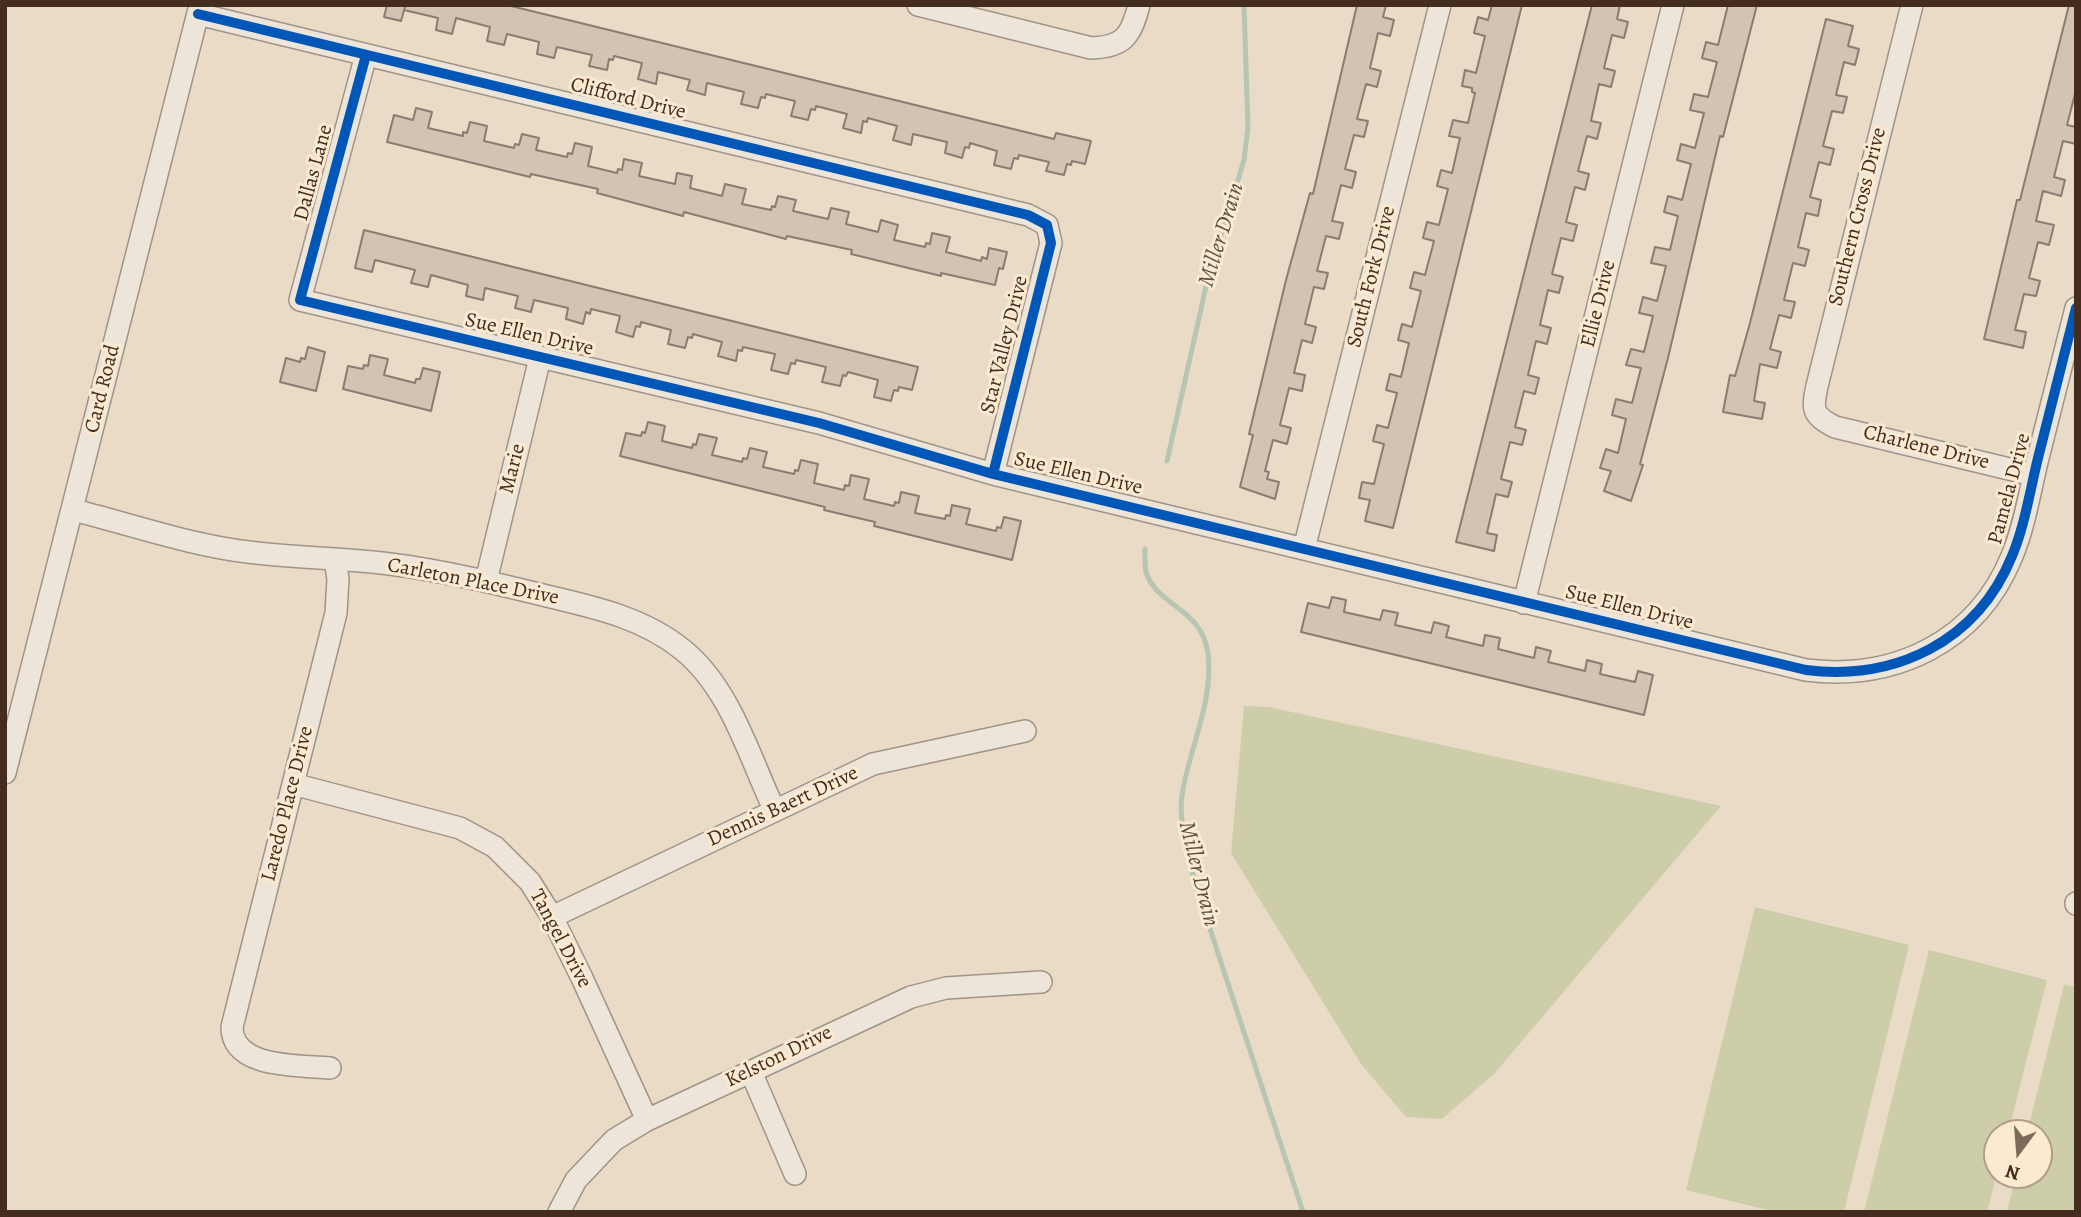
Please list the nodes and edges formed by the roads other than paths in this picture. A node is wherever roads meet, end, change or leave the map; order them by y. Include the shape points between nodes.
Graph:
1 (918, 5) edge
2 (1139, 5) edge
3 (1440, 5) edge
4 (1673, 5) edge
5 (199, 9) edge
6 (1910, 10) edge
7 (985, 13) edge
8 (366, 55) junction
9 (1047, 225) joint
10 (300, 300) joint
11 (2076, 308) edge
12 (540, 358) junction
13 (1819, 419) joint
14 (993, 474) junction
15 (2034, 475) junction
16 (73, 510) junction
17 (1304, 549) junction
18 (335, 559) junction
19 (486, 581) junction
20 (1524, 603) junction
21 (1850, 673) joint
22 (1025, 731) dead end
23 (5, 773) edge
24 (293, 784) junction
25 (774, 810) junction
26 (552, 917) junction
27 (1041, 982) dead end
28 (330, 1069) dead end
29 (751, 1072) junction
30 (647, 1119) junction
31 (795, 1174) dead end
32 (559, 1212) edge

1 - 7 street
2 - 7 street via 1127,36 1113,48 1091,48
3 - 17 street, South Fork Drive
4 - 20 street, Ellie Drive
5 - 8 street, Clifford Drive
5 - 16 street, Card Road
6 - 13 street, Southern Cross Drive via 1817,386 1814,405
8 - 9 street, Clifford Drive via 1028,215
8 - 10 street, Dallas Lane
9 - 14 street, Star Valley Drive via 1051,243
10 - 12 street, Sue Ellen Drive
11 - 15 street, Pamela Drive
12 - 14 street, Sue Ellen Drive via 820,423
12 - 19 street, Marie
13 - 15 street, Charlene Drive via 1835,427
14 - 17 street, Sue Ellen Drive
15 - 21 street, Pamela Drive via 2012,557 1978,611 1949,638 1921,654
16 - 18 street, Carleton Place Drive via 247,552
16 - 23 street, Card Road
17 - 20 street, Sue Ellen Drive
18 - 19 street, Carleton Place Drive
18 - 24 street, Laredo Place Drive via 336,613
19 - 25 street, Carleton Place Drive via 603,609 659,633 684,651 722,698
20 - 21 street, Sue Ellen Drive via 1786,666
22 - 25 street, Dennis Baert Drive via 873,764
24 - 26 street, Tangel Drive via 440,822 479,837 512,862
24 - 28 street, Laredo Place Drive via 232,1035 246,1054
25 - 26 street, Dennis Baert Drive
26 - 30 street, Tangel Drive
27 - 29 street, Kelston Drive via 946,988 911,997
29 - 30 street, Kelston Drive
29 - 31 street
30 - 32 street, Kelston Drive via 595,1158 576,1180

